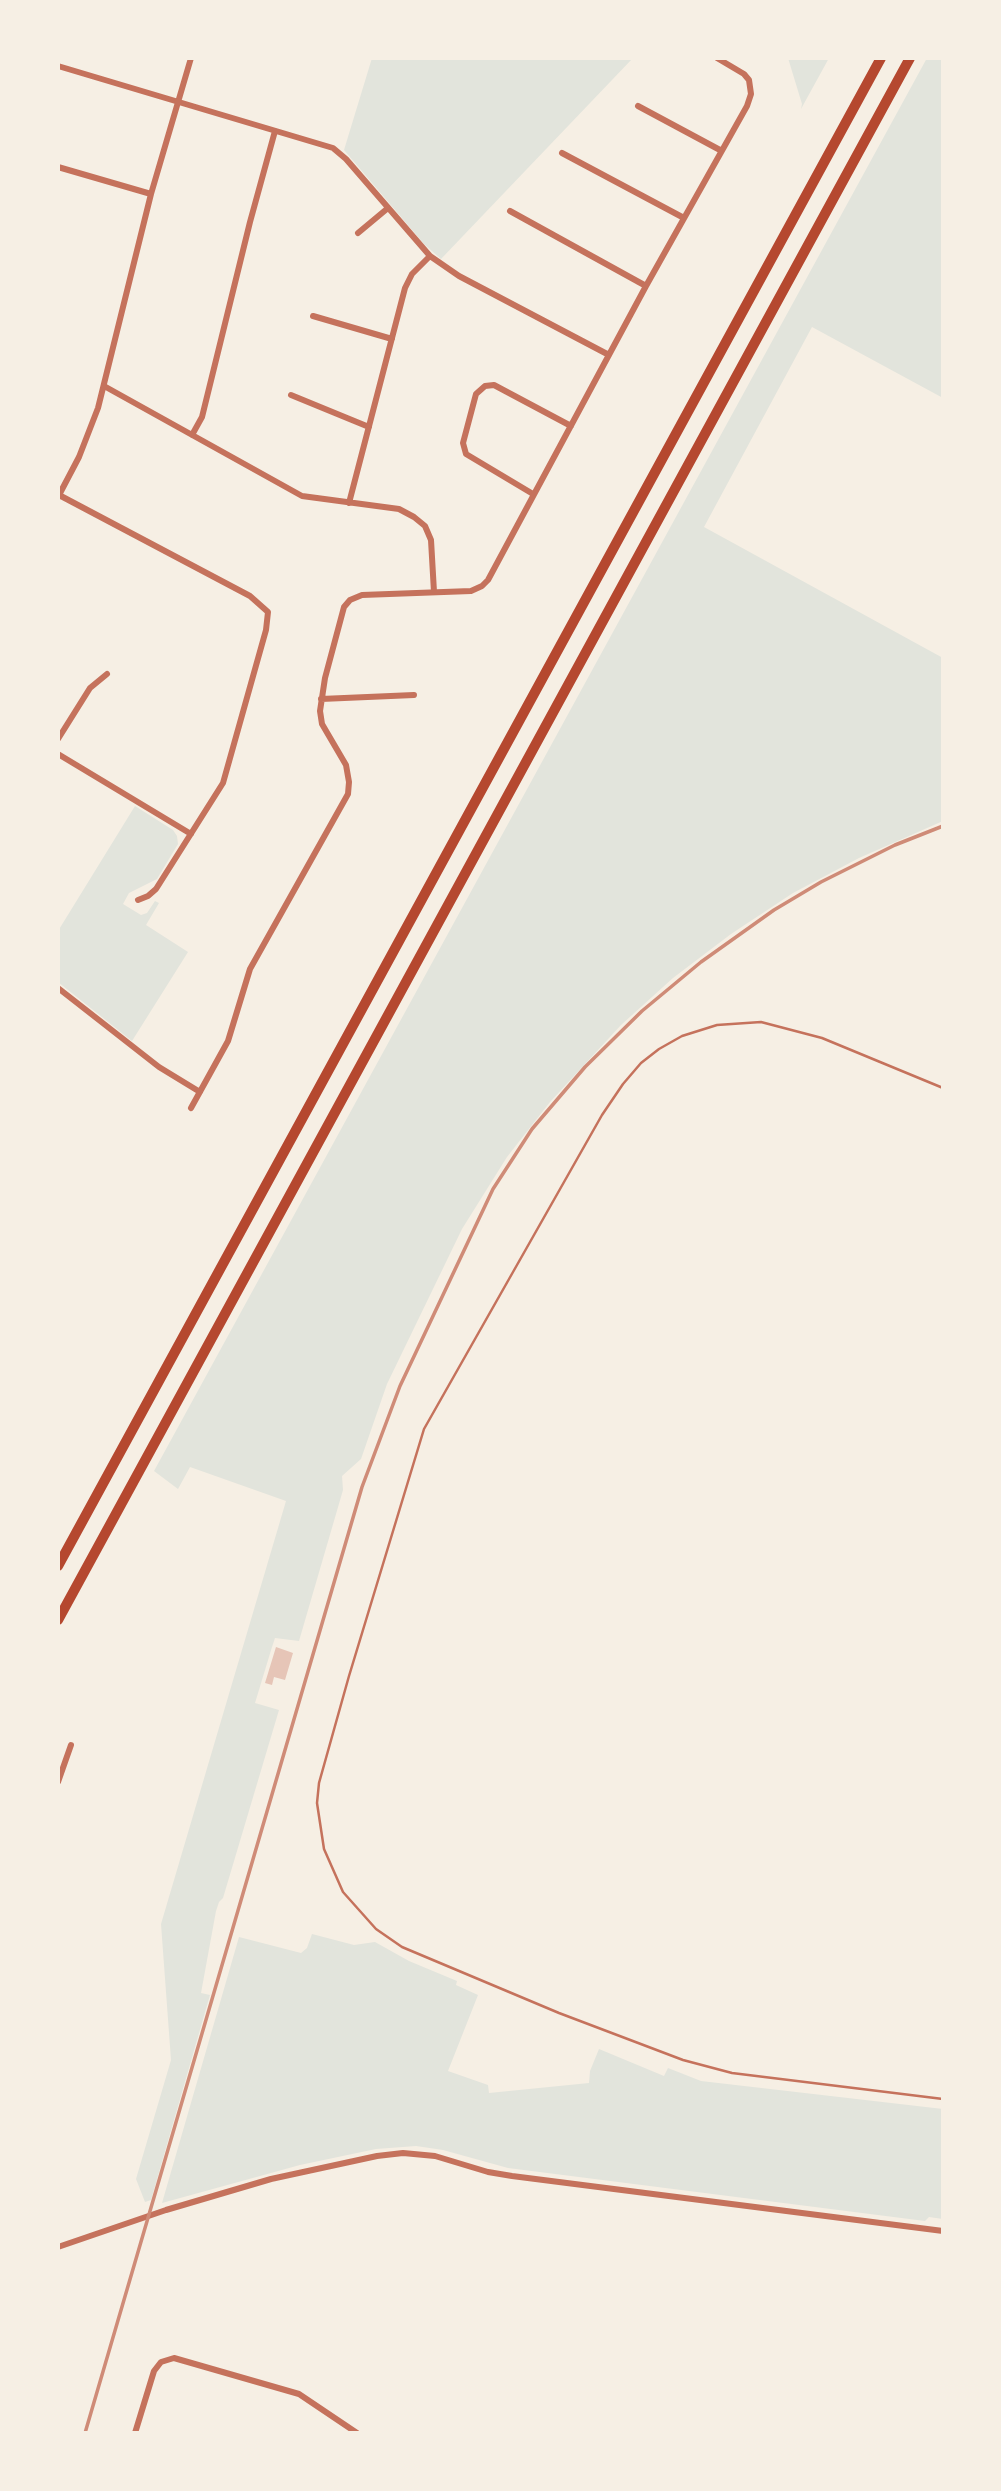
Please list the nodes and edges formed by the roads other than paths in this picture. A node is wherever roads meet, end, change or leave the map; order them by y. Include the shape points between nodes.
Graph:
1 (191, 58) edge
2 (717, 58) edge
3 (881, 58) edge
4 (910, 58) edge
5 (58, 66) edge
6 (178, 102) junction
7 (638, 106) dead end
8 (275, 131) junction
9 (720, 150) junction
10 (562, 153) dead end
11 (58, 167) edge
12 (151, 194) junction
13 (388, 208) junction
14 (509, 211) dead end
15 (684, 218) junction
16 (358, 233) dead end
17 (430, 256) junction
18 (646, 286) junction
19 (313, 316) dead end
20 (392, 339) junction
21 (609, 355) junction
22 (104, 386) junction
23 (291, 395) dead end
24 (570, 426) junction
25 (369, 427) junction
26 (192, 435) junction
27 (533, 494) junction
28 (58, 496) edge
29 (349, 503) junction
30 (434, 592) junction
31 (107, 674) dead end
32 (415, 695) dead end
33 (321, 699) junction
34 (58, 738) edge
35 (58, 754) edge
36 (191, 834) junction
37 (138, 900) dead end
38 (58, 988) edge
39 (943, 1088) edge
40 (200, 1092) junction
41 (191, 1108) dead end
42 (58, 1566) edge
43 (58, 1620) edge
44 (71, 1745) dead end
45 (58, 1783) edge
46 (943, 2099) edge
47 (943, 2231) edge
48 (58, 2246) edge
49 (135, 2433) edge
50 (357, 2433) edge

1 - 6 street
2 - 9 street via 744,74 751,85 747,106
3 - 42 highway
4 - 43 highway
5 - 6 street
6 - 8 street
6 - 12 street
7 - 9 street
8 - 13 street via 340,152
8 - 26 street via 202,417
9 - 15 street
10 - 15 street
11 - 12 street
12 - 22 street
13 - 16 street
13 - 17 street
14 - 18 street
15 - 18 street
17 - 20 street via 407,284
17 - 21 street
18 - 21 street
19 - 20 street
20 - 25 street
21 - 24 street
22 - 26 street
22 - 28 street via 85,443
23 - 25 street
24 - 27 street
24 - 27 street via 494,385 476,394 463,443 466,454
25 - 29 street
26 - 29 street via 302,496
27 - 30 street via 485,583 475,590
28 - 36 street via 250,596 268,612 226,776
29 - 30 street via 399,509 425,526 431,540
30 - 33 street via 362,595 350,600 343,611
31 - 34 street via 90,688
32 - 33 street
33 - 40 street via 323,724 346,765 348,794 250,969 228,1041
35 - 36 street
36 - 37 street via 156,888
38 - 40 street via 159,1067
39 - 46 lane via 822,1038 761,1022 717,1025 682,1036 641,1063 602,1115 424,1429 349,1676 317,1803 324,1849 343,1892 376,1929 418,1954 695,2063 733,2073
40 - 41 street
44 - 45 street
47 - 48 street via 512,2176 412,2154 386,2155 271,2179
49 - 50 street via 154,2371 169,2358 292,2392

